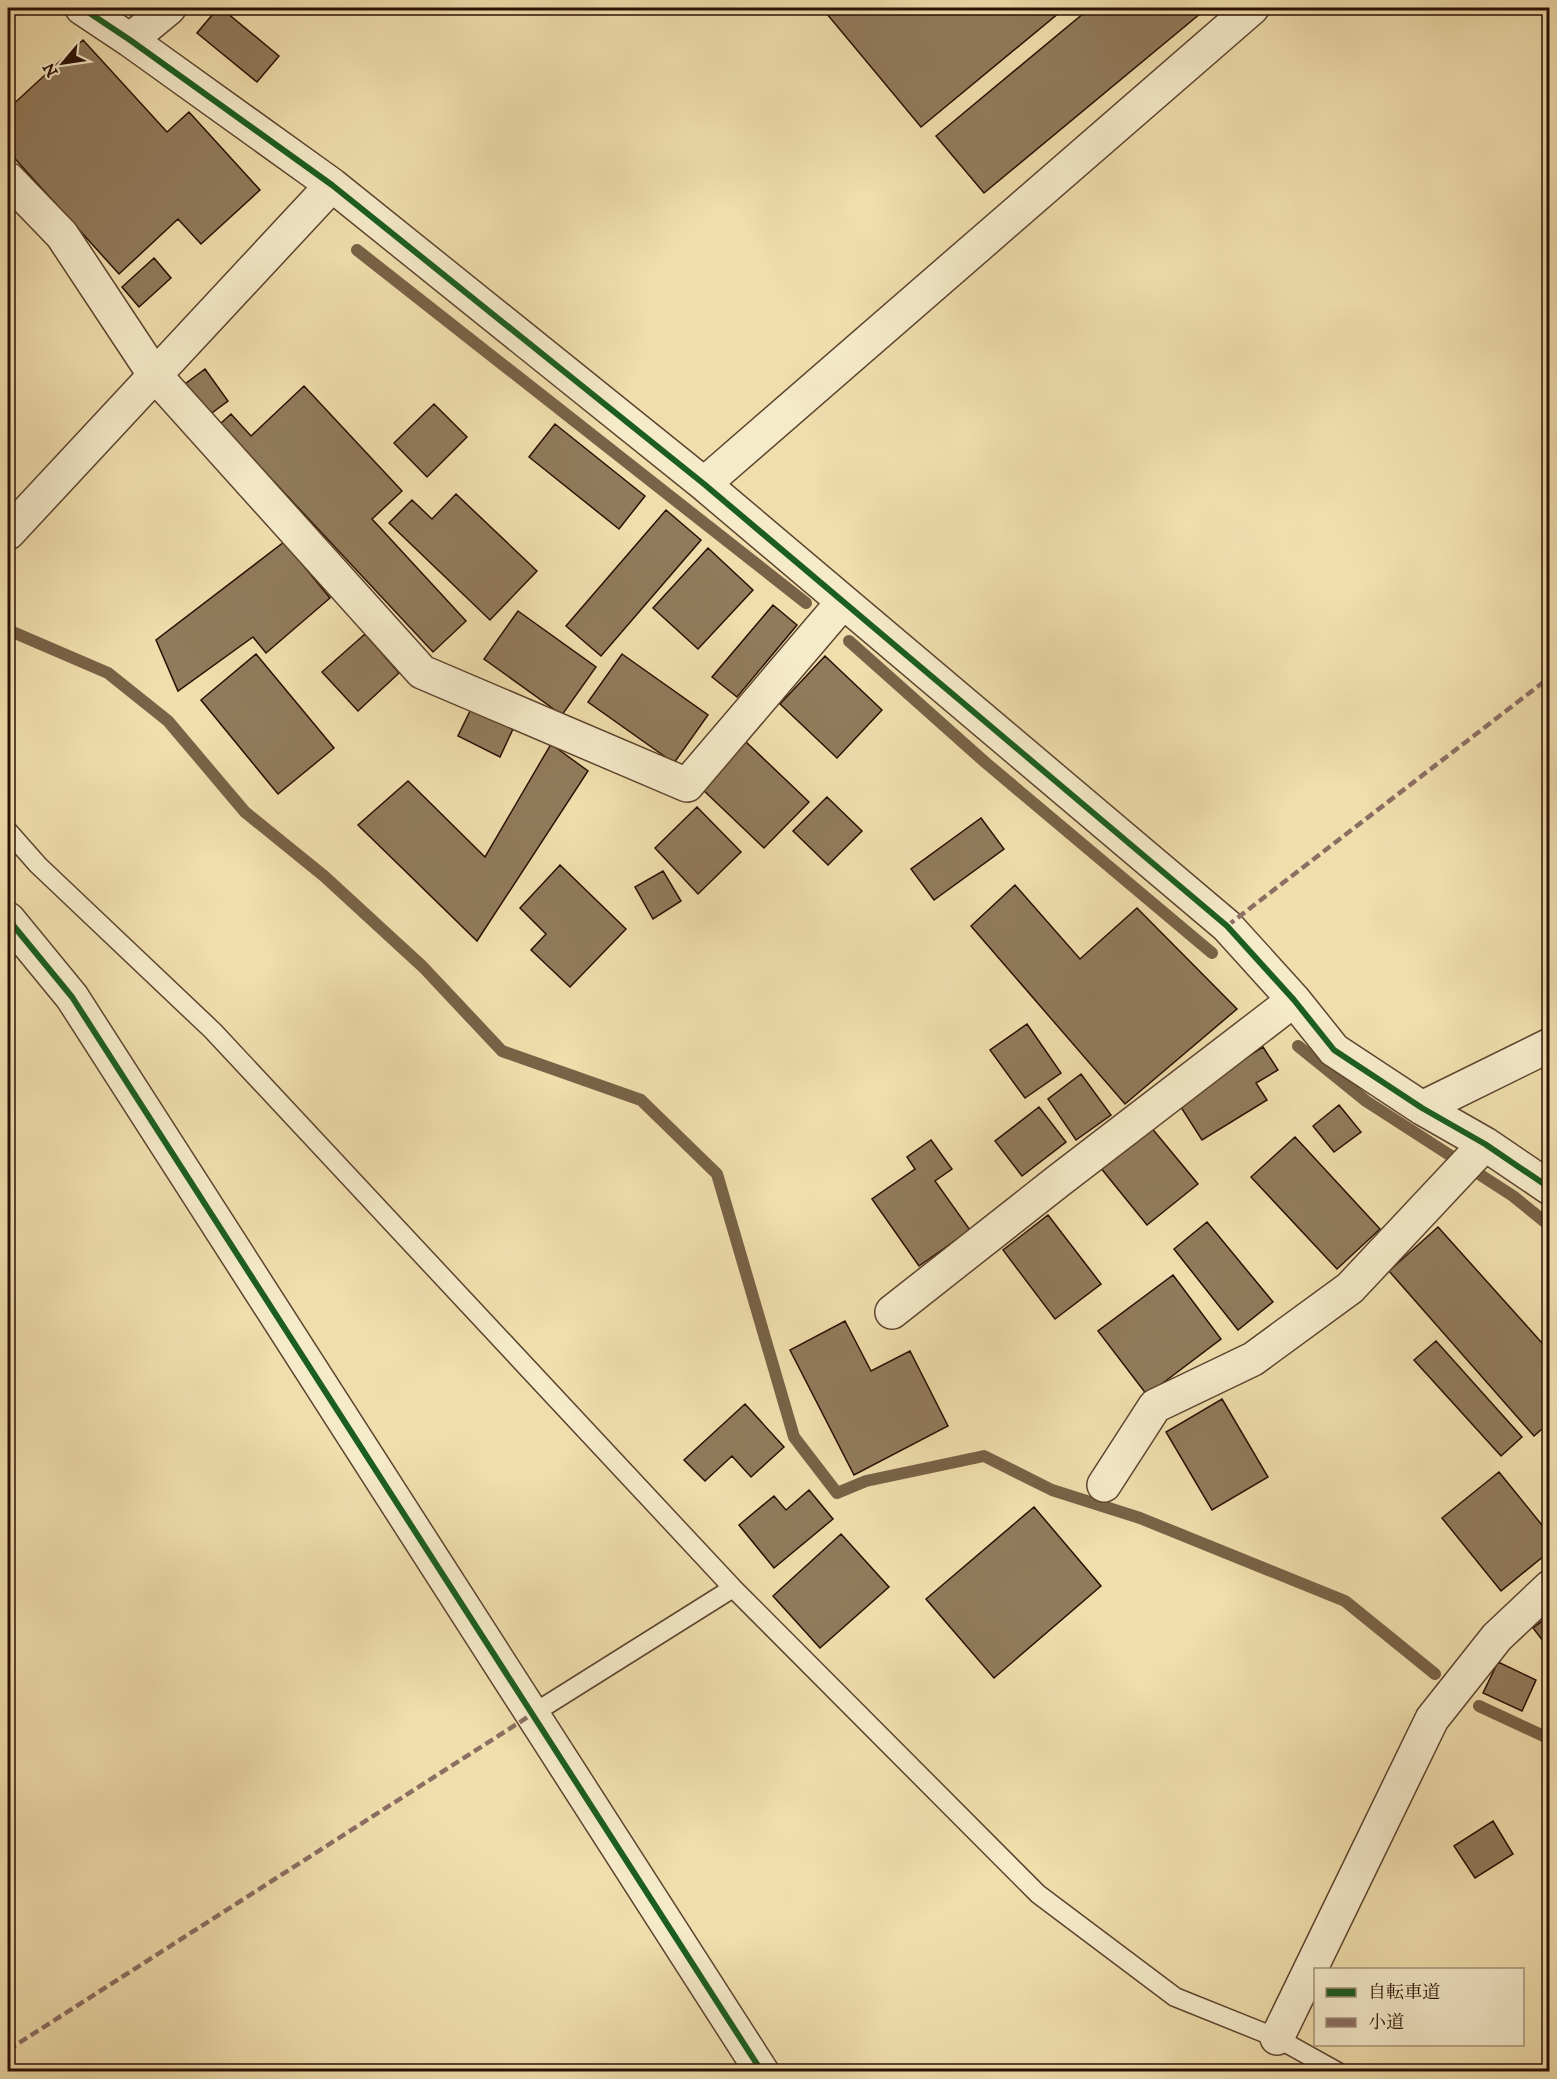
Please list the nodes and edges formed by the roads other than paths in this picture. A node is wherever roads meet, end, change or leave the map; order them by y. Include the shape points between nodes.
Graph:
1 (82, 8) edge
2 (169, 8) edge
3 (1252, 8) edge
4 (130, 40) junction
5 (8, 179) edge
6 (332, 185) junction
7 (154, 374) junction
8 (704, 484) junction
9 (8, 534) edge
10 (843, 602) junction
11 (8, 831) edge
12 (8, 919) edge
13 (1294, 1000) junction
14 (1550, 1045) edge
15 (1422, 1108) junction
16 (1485, 1144) junction
17 (1550, 1188) edge
18 (892, 1312) dead end
19 (1104, 1485) dead end
20 (1550, 1587) edge
21 (733, 1588) junction
22 (534, 1713) junction
23 (1277, 2038) junction
24 (762, 2072) edge
25 (1338, 2072) edge

1 - 4 street
2 - 4 street
3 - 8 street
4 - 6 street
5 - 7 street via 62,236
6 - 7 street
6 - 8 street
7 - 9 street
7 - 10 street via 422,672 687,785
8 - 10 street
10 - 13 street via 1227,926
11 - 21 lane via 38,865 213,1031
12 - 22 street via 72,997
13 - 15 street via 1334,1050
13 - 18 street
14 - 15 street
15 - 16 street
16 - 17 street
16 - 19 street via 1350,1288 1253,1359 1155,1406
20 - 23 street via 1497,1637 1432,1719
21 - 22 lane
21 - 23 lane via 1038,1894 1174,1997
22 - 24 street
23 - 25 lane

